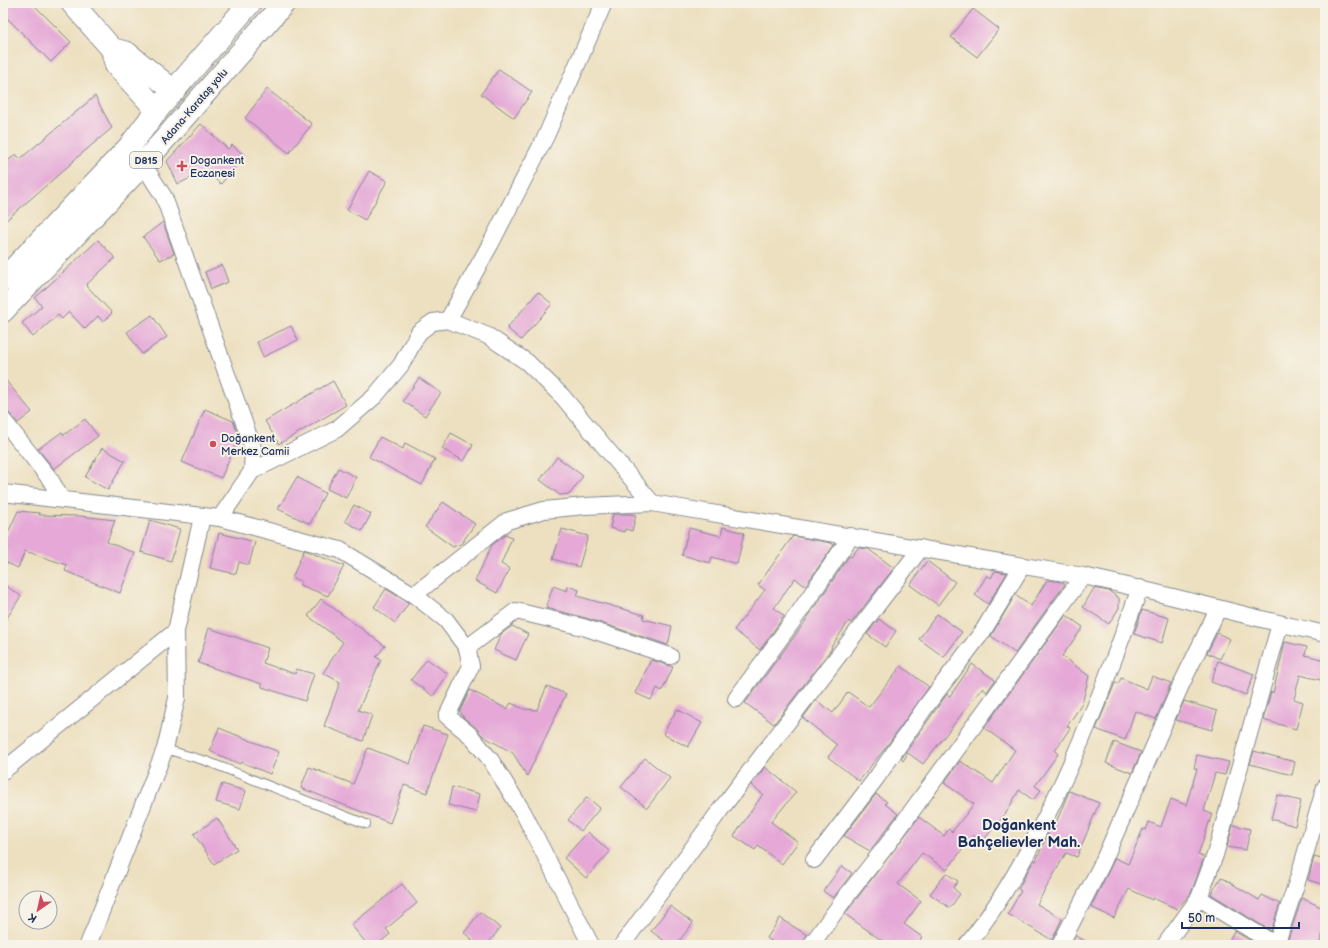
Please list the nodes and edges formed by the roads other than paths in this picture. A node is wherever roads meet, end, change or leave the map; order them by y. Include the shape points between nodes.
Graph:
1 (72, 3) edge
2 (250, 3) edge
3 (284, 3) edge
4 (604, 3) edge
5 (112, 49) junction
6 (174, 91) junction
7 (157, 110) junction
8 (129, 147) junction
9 (143, 164) junction
10 (3, 280) edge
11 (3, 311) edge
12 (448, 320) junction
13 (3, 420) edge
14 (252, 471) junction
15 (3, 493) edge
16 (62, 500) junction
17 (652, 503) junction
18 (202, 517) junction
19 (220, 518) junction
20 (850, 536) junction
21 (921, 548) junction
22 (1022, 566) junction
23 (1083, 576) junction
24 (1140, 588) junction
25 (414, 595) junction
26 (1218, 609) junction
27 (1280, 624) junction
28 (176, 631) junction
29 (1325, 634) edge
30 (467, 648) junction
31 (670, 656) dead end
32 (736, 699) dead end
33 (165, 749) junction
34 (3, 771) edge
35 (1325, 787) edge
36 (366, 824) dead end
37 (814, 860) dead end
38 (1199, 898) junction
39 (88, 945) edge
40 (591, 945) edge
41 (622, 945) edge
42 (811, 945) edge
43 (967, 945) edge
44 (1060, 945) edge
45 (1165, 945) edge
46 (1276, 945) edge

1 - 5 main road
2 - 6 main road, D815
3 - 9 main road, Adana-Karataş yolu / D815
4 - 12 street via 546,136
5 - 6 main road via 127,53
5 - 7 main road via 116,65
6 - 7 main road, D815
7 - 8 main road, D815
8 - 9 street
8 - 10 main road, D815
9 - 11 main road, Adana-Karataş yolu / D815
9 - 14 street via 164,197 208,319 253,448
12 - 14 street via 432,322 419,332 401,365 375,396 337,429
12 - 17 street via 488,336 527,362 562,396
13 - 16 street via 50,479
14 - 19 street
15 - 16 street
16 - 18 street
17 - 20 street
17 - 25 street via 544,510 507,521
18 - 19 street
18 - 28 street
19 - 25 street via 340,550
20 - 21 street
20 - 32 street via 800,612
21 - 22 street
21 - 41 street
22 - 23 street
22 - 37 street via 983,631
23 - 24 street
23 - 42 street
24 - 26 street
24 - 43 street via 1102,693 1046,818 1009,887
25 - 30 street via 446,620
26 - 27 street
26 - 44 street via 1102,864
27 - 29 street
27 - 38 street via 1215,855
28 - 33 street via 177,698
28 - 34 street
30 - 31 street via 516,611 583,627
30 - 40 street via 471,666 447,716 470,735 490,759 523,812
33 - 36 lane via 206,761
33 - 39 street
35 - 46 street
38 - 45 street
38 - 46 street

